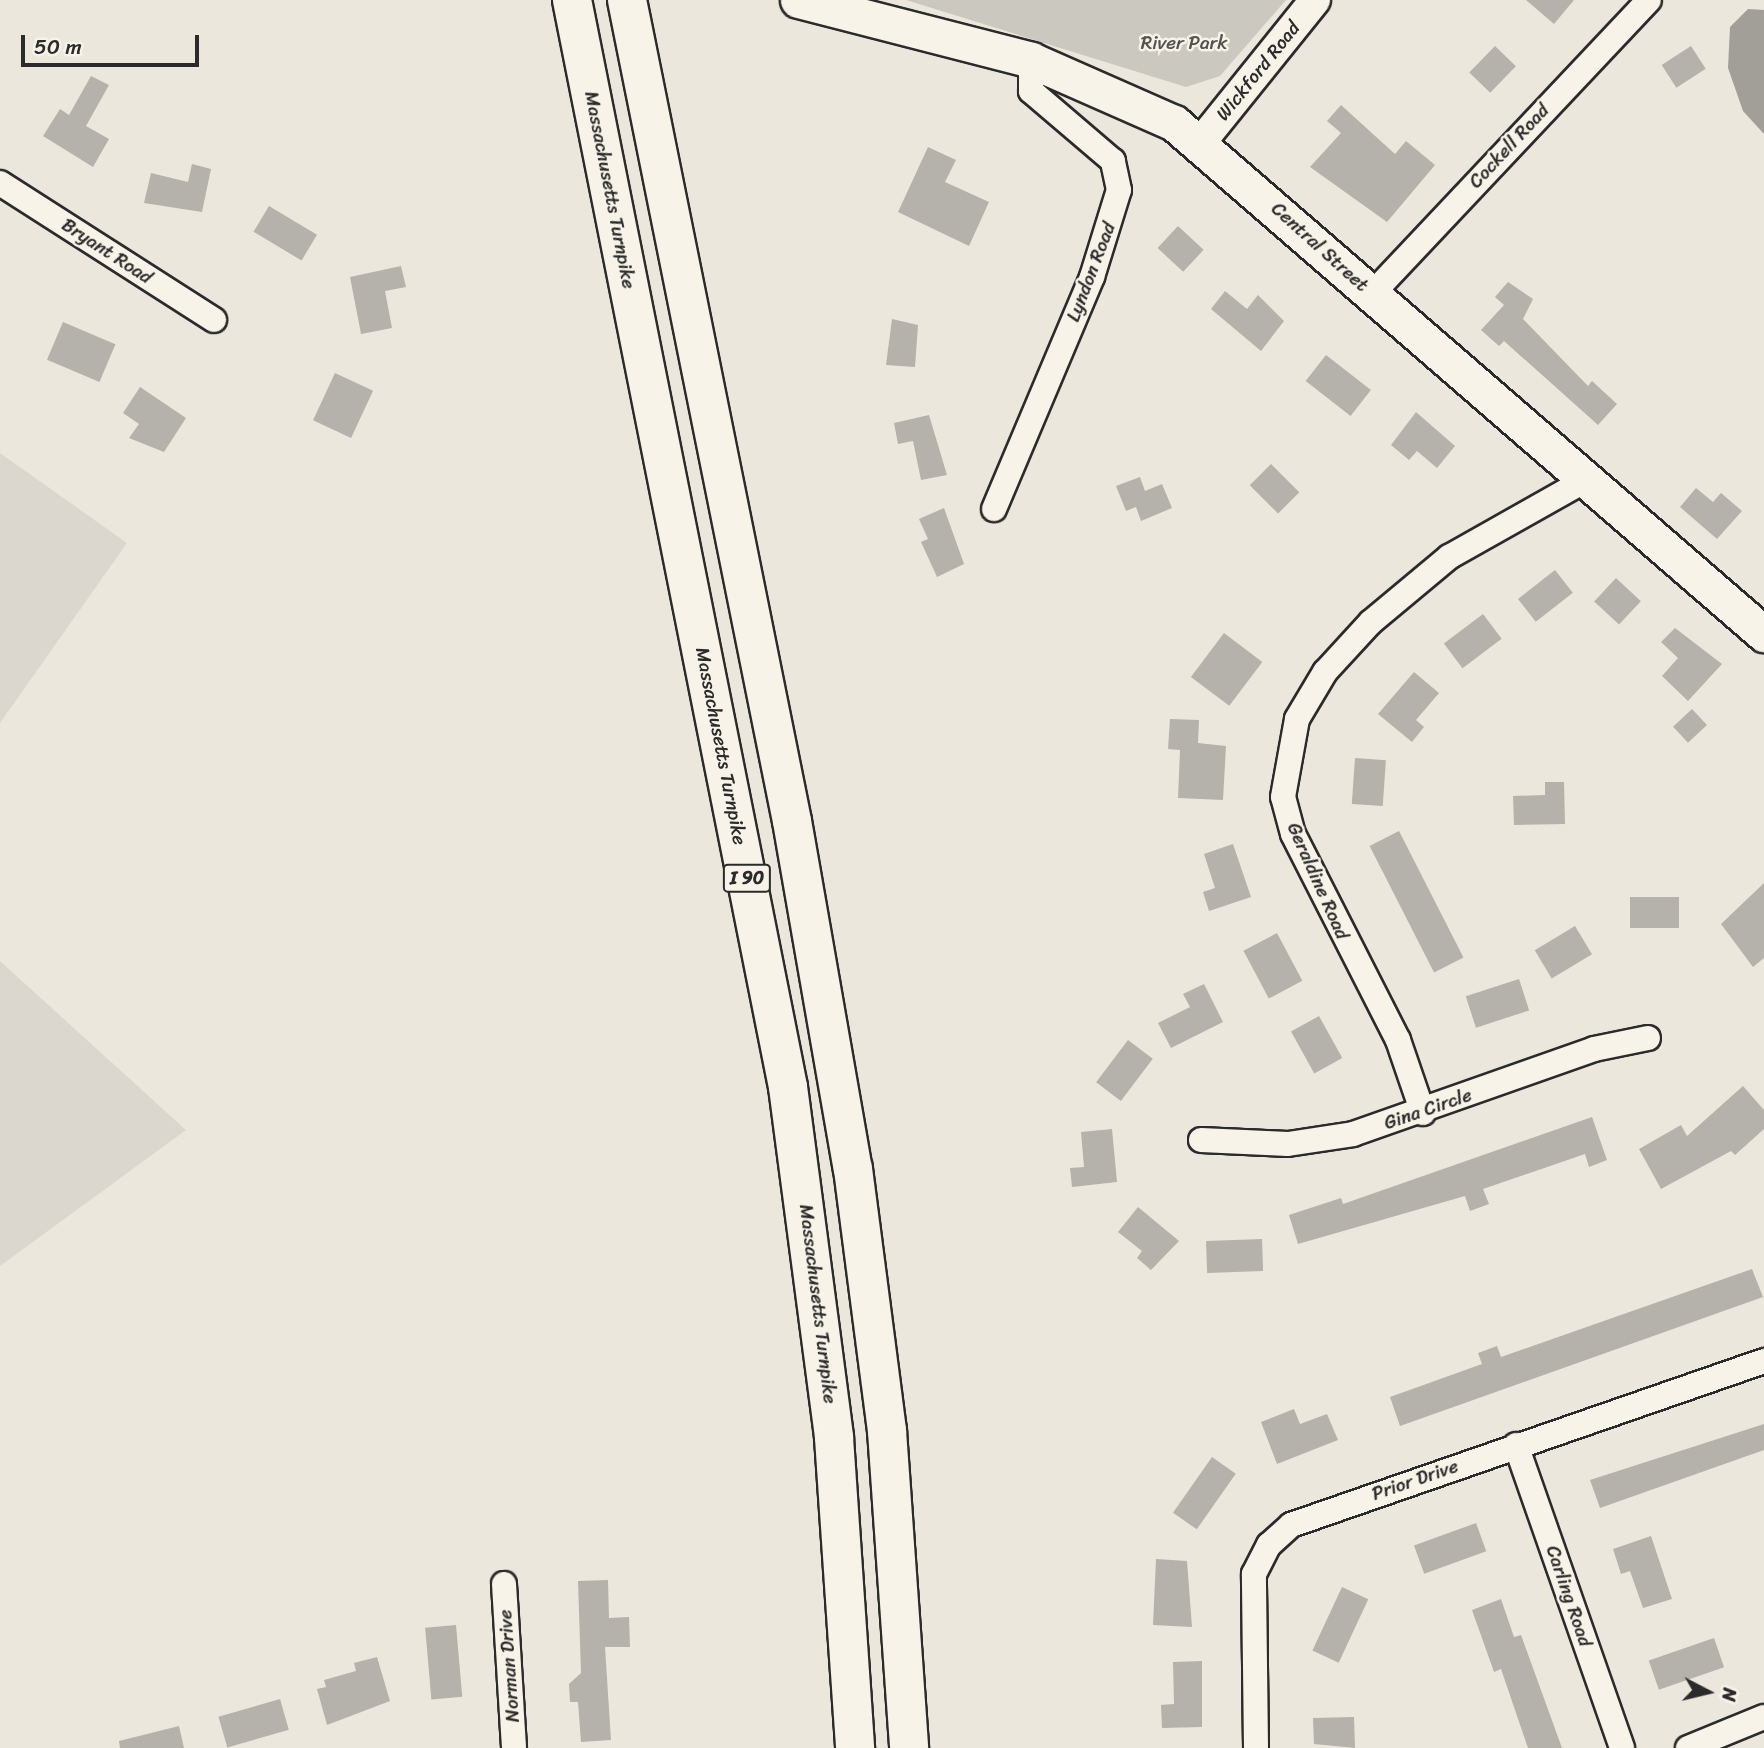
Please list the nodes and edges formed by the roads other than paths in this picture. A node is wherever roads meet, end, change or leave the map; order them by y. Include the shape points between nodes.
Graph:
1 (798, 0) edge
2 (1315, 0) edge
3 (1649, 0) edge
4 (574, 9) edge
5 (629, 13) edge
6 (1031, 60) junction
7 (1200, 142) junction
8 (0, 183) edge
9 (1371, 295) junction
10 (214, 320) dead end
11 (1584, 481) junction
12 (994, 509) dead end
13 (1764, 634) edge
14 (1648, 1038) dead end
15 (1423, 1113) junction
16 (1201, 1140) dead end
17 (1764, 1361) edge
18 (1516, 1445) junction
19 (504, 1584) dead end
20 (1764, 1717) edge
21 (514, 1748) edge
22 (855, 1748) edge
23 (909, 1748) edge
24 (1256, 1748) edge
25 (1622, 1748) edge
26 (1688, 1748) edge

1 - 6 main road, Central Street
2 - 7 street, Wickford Road
3 - 9 street, Cockell Road
4 - 22 highway, Massachusetts Turnpike / I 90 via 790,1100 834,1438
5 - 23 highway, I 90 via 841,1094 887,1431
6 - 7 main road, Central Street via 1146,107
6 - 12 street, Lyndon Road via 1031,91 1107,155 1119,190 1093,277
7 - 9 main road, Central Street
8 - 10 street, Bryant Road
9 - 11 main road, Central Street
11 - 13 main road, Central Street
11 - 15 street, Geraldine Road via 1449,557 1381,614 1325,672 1297,719 1283,797 1293,834 1398,1041
14 - 15 street, Gina Circle via 1594,1049
15 - 16 street, Gina Circle via 1287,1144
17 - 18 street, Prior Drive
18 - 24 street, Prior Drive via 1291,1525 1269,1545 1254,1574
18 - 25 street, Carling Road
19 - 21 street, Norman Drive
20 - 26 street

